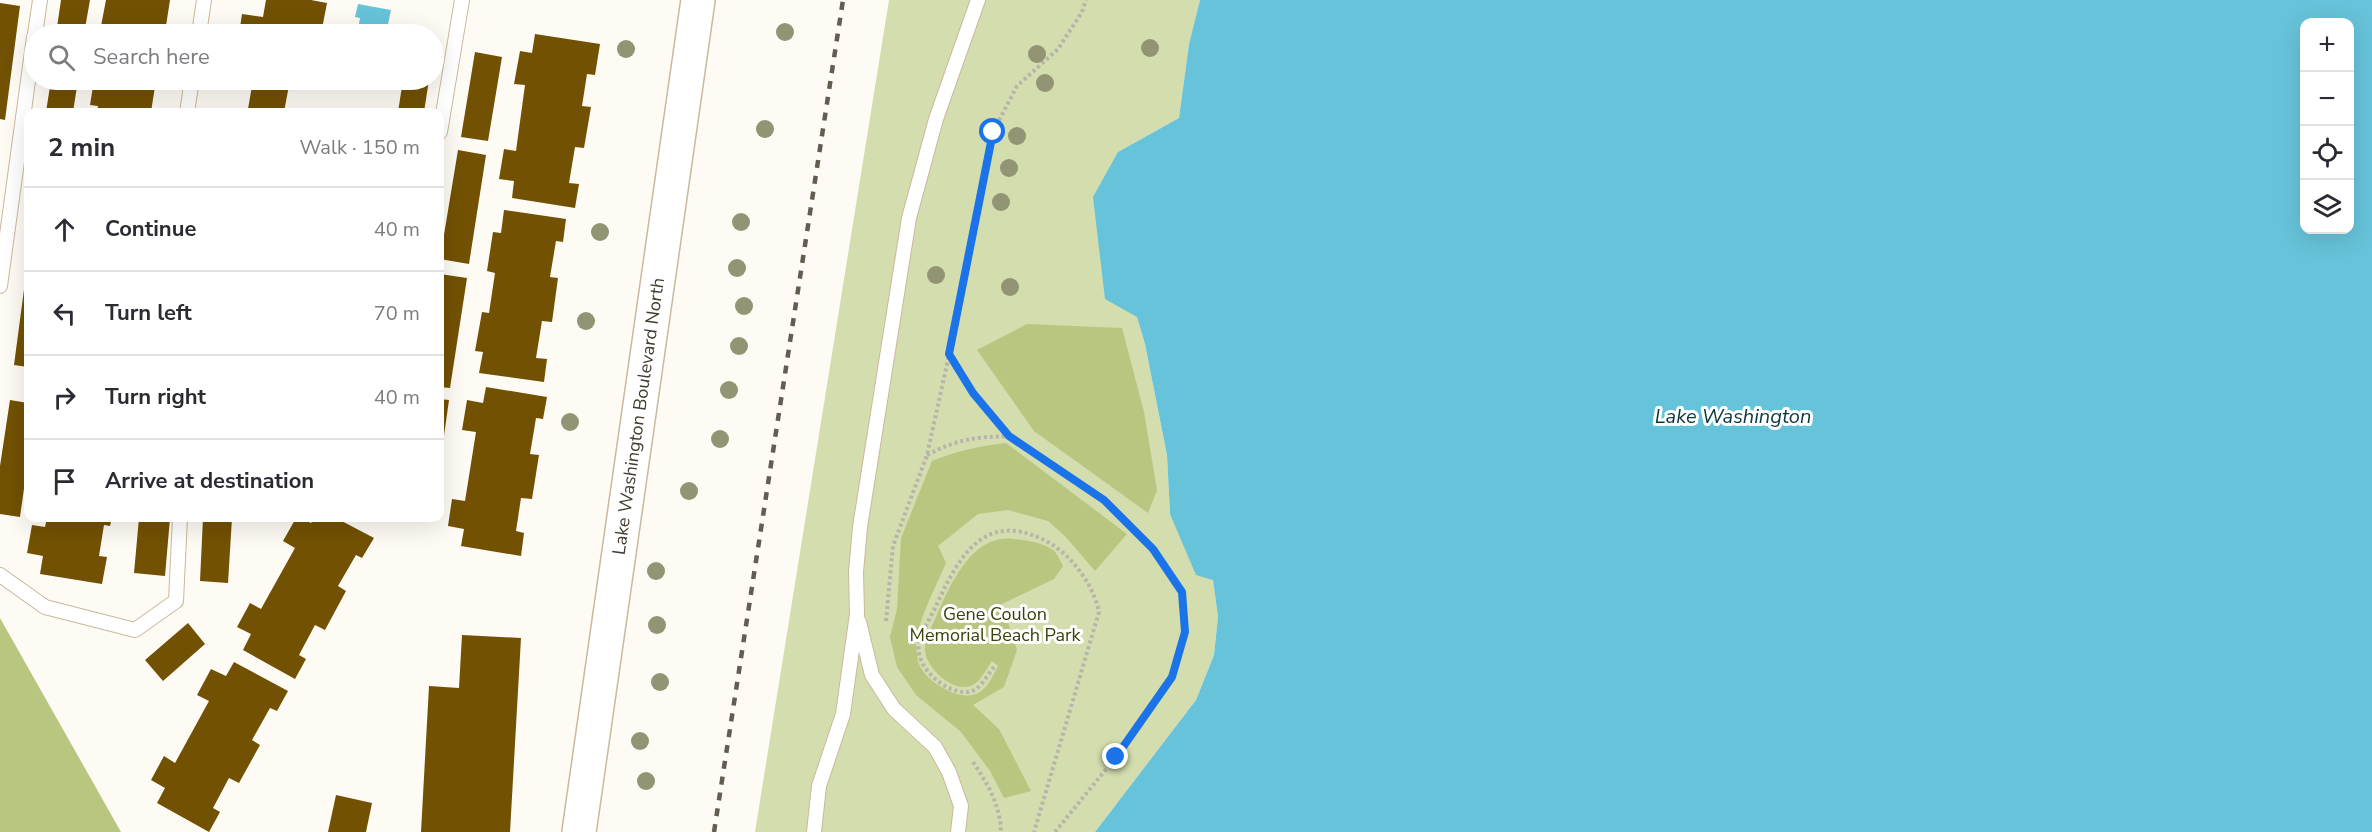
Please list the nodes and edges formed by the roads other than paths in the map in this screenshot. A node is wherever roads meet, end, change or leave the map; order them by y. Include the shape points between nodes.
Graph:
1 (40, 0) edge
2 (204, 0) edge
3 (462, 0) edge
4 (698, 0) edge
5 (978, 0) edge
6 (37, 24) edge
7 (200, 24) edge
8 (27, 90) edge
9 (190, 90) edge
10 (25, 108) edge
11 (188, 108) edge
12 (444, 108) edge
13 (24, 115) edge
14 (0, 286) edge
15 (180, 522) edge
16 (0, 575) edge
17 (857, 614) junction
18 (579, 832) edge
19 (814, 832) edge
20 (958, 832) edge

1 - 6 lane
2 - 7 lane
3 - 12 lane
4 - 18 street, Lake Washington Boulevard North
5 - 17 lane via 936,119 909,218 860,527
8 - 10 lane
9 - 11 lane
13 - 14 lane
15 - 16 lane via 176,601 135,630 45,607
17 - 19 lane via 843,714 819,786
17 - 20 lane via 872,675 894,709 935,747 950,772 961,806

